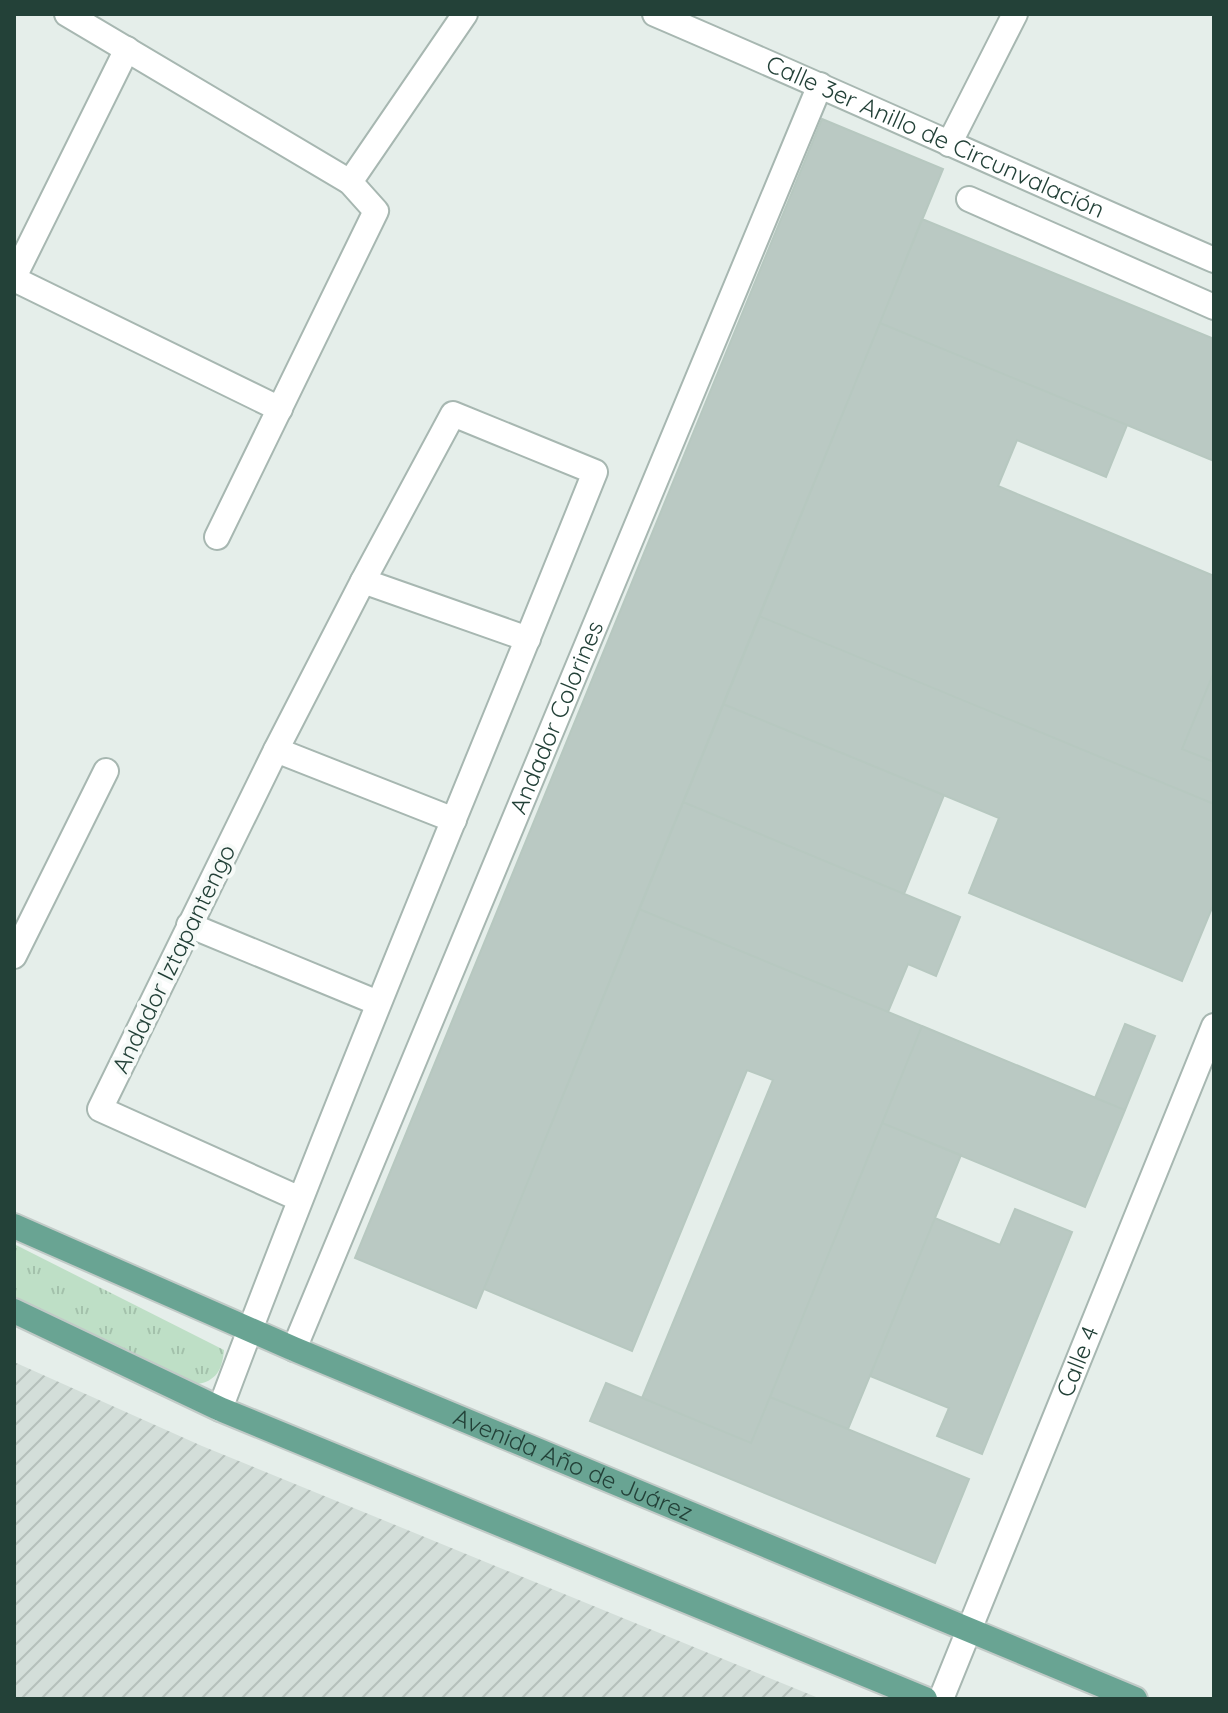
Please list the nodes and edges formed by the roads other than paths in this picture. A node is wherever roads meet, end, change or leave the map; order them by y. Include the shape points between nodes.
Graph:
1 (67, 14) edge
2 (465, 14) edge
3 (655, 14) edge
4 (1015, 14) edge
5 (127, 49) junction
6 (820, 85) junction
7 (949, 144) junction
8 (350, 182) junction
9 (969, 199) dead end
10 (1214, 260) edge
11 (14, 278) edge
12 (1214, 307) edge
13 (280, 409) junction
14 (217, 537) dead end
15 (363, 581) junction
16 (528, 639) junction
17 (276, 750) junction
18 (106, 771) dead end
19 (454, 820) junction
20 (189, 925) junction
21 (14, 956) edge
22 (378, 1003) junction
23 (1214, 1026) edge
24 (300, 1199) junction
25 (14, 1226) edge
26 (14, 1311) edge
27 (250, 1330) junction
28 (294, 1349) junction
29 (220, 1409) junction
30 (969, 1630) junction
31 (925, 1699) edge
32 (941, 1699) edge
33 (1135, 1699) edge

1 - 5 street
2 - 8 street
3 - 6 street, Calle 3er Anillo de Circunvalación
4 - 7 street
5 - 8 street
5 - 11 street
6 - 7 street, Calle 3er Anillo de Circunvalación
6 - 28 street, Andador Colorines
7 - 10 street, Calle 3er Anillo de Circunvalación
8 - 13 street via 376,211
9 - 12 street
11 - 13 street
13 - 14 street
15 - 16 street
15 - 16 street, Andador Iztapantengo via 453,414 595,472
15 - 17 street, Andador Iztapantengo
16 - 19 street
17 - 19 street
17 - 20 street, Andador Iztapantengo
18 - 21 street
19 - 22 street
20 - 22 street
20 - 24 street, Andador Iztapantengo via 100,1109
22 - 24 street
23 - 30 street, Calle 4
24 - 27 street
25 - 27 main road, Avenida Año de Juárez
26 - 29 main road
27 - 28 main road, Avenida Año de Juárez
27 - 29 street
28 - 30 main road, Avenida Año de Juárez
29 - 31 main road
30 - 32 street, Calle 4
30 - 33 main road, Avenida Año de Juárez

